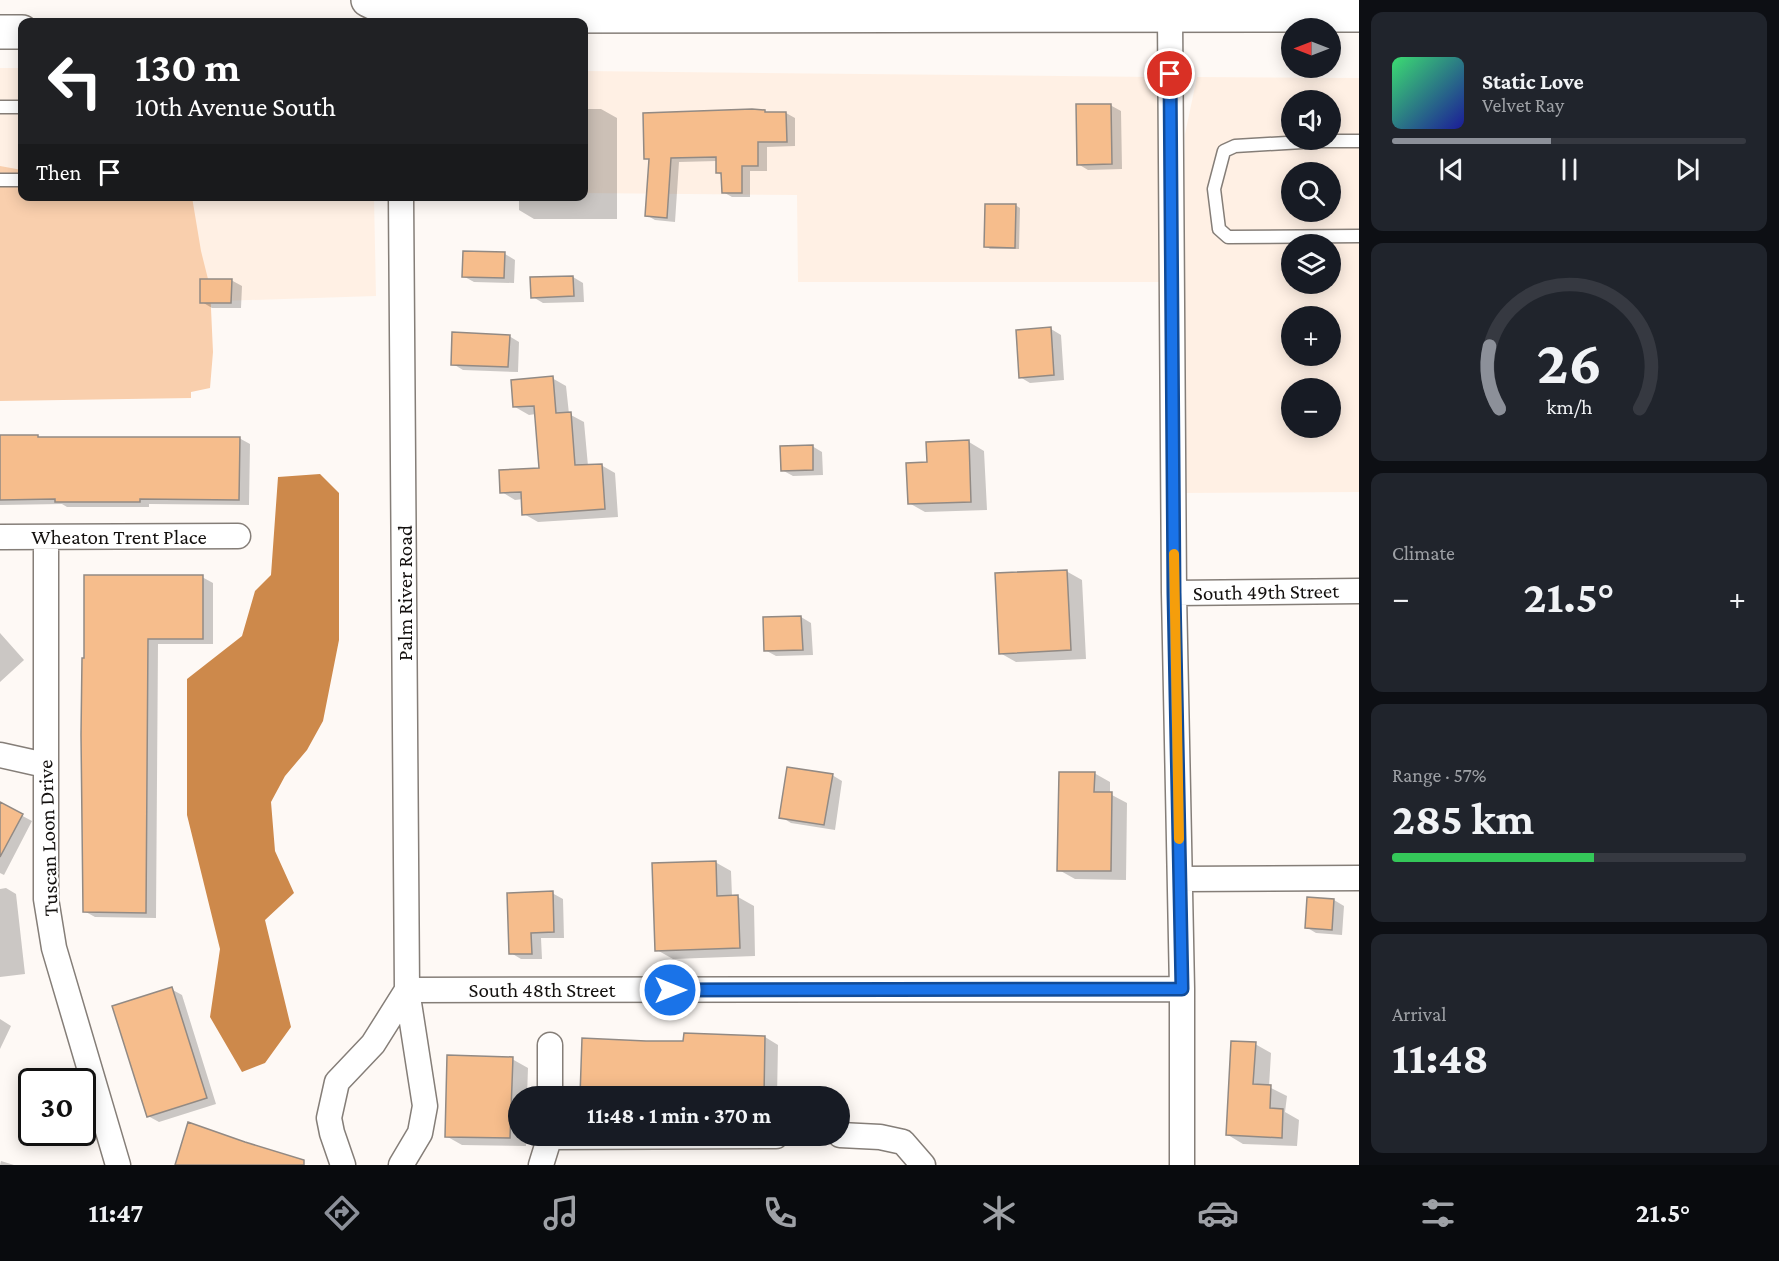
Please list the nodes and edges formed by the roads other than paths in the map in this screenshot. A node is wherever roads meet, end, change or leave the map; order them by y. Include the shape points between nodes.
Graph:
1 (368, 0) edge
2 (624, 8) edge
3 (881, 8) edge
4 (1051, 8) edge
5 (1169, 8) edge
6 (1208, 8) edge
7 (1359, 15) edge
8 (391, 18) edge
9 (432, 18) edge
10 (0, 32) edge
11 (18, 32) edge
12 (0, 107) edge
13 (18, 107) edge
14 (1359, 141) edge
15 (0, 180) edge
16 (18, 180) edge
17 (401, 201) edge
18 (1359, 236) edge
19 (238, 536) dead end
20 (0, 537) edge
21 (46, 537) junction
22 (1359, 591) edge
23 (1174, 593) junction
24 (0, 754) edge
25 (45, 765) junction
26 (1359, 878) edge
27 (1179, 879) junction
28 (1182, 989) junction
29 (407, 990) junction
30 (550, 1045) dead end
31 (550, 1086) edge
32 (850, 1136) edge
33 (547, 1146) edge
34 (118, 1165) edge
35 (343, 1165) edge
36 (401, 1165) edge
37 (541, 1165) edge
38 (923, 1165) edge
39 (1182, 1165) edge

1 - 8 main road
2 - 3 main road
2 - 9 main road
3 - 4 main road
4 - 5 main road
5 - 6 main road
5 - 23 street
6 - 7 main road
10 - 11 main road
12 - 13 lane
14 - 18 lane via 1235,146 1224,151 1214,189 1219,229 1228,237
15 - 16 lane
17 - 29 street, Palm River Road
19 - 21 street, Wheaton Trent Place
20 - 21 street, Wheaton Trent Place
21 - 25 street, Tuscan Loon Drive
22 - 23 street, South 49th Street
23 - 27 street
24 - 25 street
25 - 34 street, Tuscan Loon Drive via 46,899 54,948
26 - 27 street
27 - 28 street
28 - 29 street, South 48th Street
28 - 39 street
29 - 35 street via 373,1044 337,1082 329,1118
29 - 36 street, Palm River Road via 425,1106 420,1133
30 - 31 street
32 - 38 street via 903,1142
33 - 37 street

